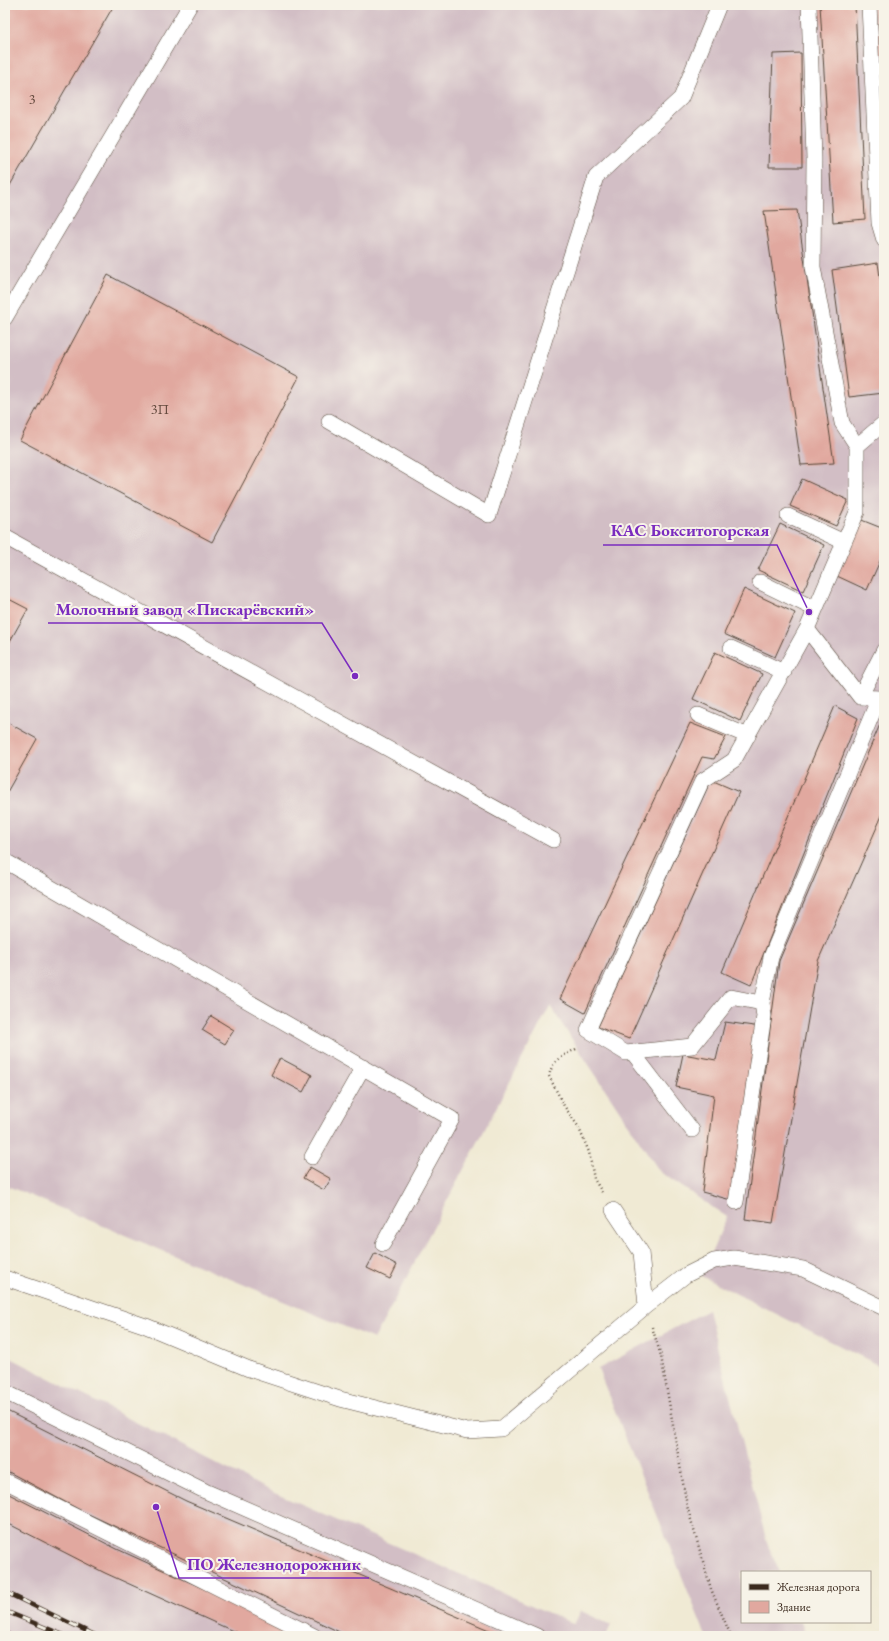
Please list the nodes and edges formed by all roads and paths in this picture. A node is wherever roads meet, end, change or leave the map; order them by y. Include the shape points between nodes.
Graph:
1 (190, 5) edge
2 (719, 5) edge
3 (809, 5) edge
4 (869, 5) edge
5 (884, 240) edge
6 (5, 318) edge
7 (329, 421) dead end
8 (884, 423) edge
9 (857, 446) junction
10 (788, 516) dead end
11 (5, 537) edge
12 (844, 542) junction
13 (760, 582) dead end
14 (815, 608) junction
15 (807, 629) junction
16 (731, 648) dead end
17 (884, 650) edge
18 (784, 672) junction
19 (860, 697) junction
20 (882, 699) edge
21 (698, 715) dead end
22 (748, 736) junction
23 (553, 840) dead end
24 (5, 861) edge
25 (762, 1003) junction
26 (576, 1049) dead end
27 (632, 1053) junction
28 (363, 1067) junction
29 (692, 1130) dead end
30 (312, 1157) dead end
31 (736, 1202) dead end
32 (613, 1210) joint
33 (383, 1244) dead end
34 (5, 1278) edge
35 (646, 1306) junction
36 (884, 1308) edge
37 (5, 1392) edge
38 (5, 1481) edge
39 (314, 1636) edge
40 (537, 1636) edge
41 (731, 1636) edge

1 - 6 lane
2 - 7 lane via 681,98 596,176 489,515
3 - 9 lane via 814,159 813,267 842,423
4 - 5 lane via 879,223
8 - 9 lane
9 - 12 lane via 857,512
10 - 12 lane
11 - 23 lane
12 - 14 lane
13 - 14 lane
14 - 15 lane
15 - 18 lane
15 - 19 lane
16 - 18 lane
17 - 19 lane
18 - 22 lane
19 - 20 lane
20 - 25 lane via 771,957
21 - 22 lane
22 - 27 lane via 734,760 702,781 588,1030 626,1053
24 - 28 lane
25 - 27 lane via 731,997 692,1046
25 - 31 lane via 764,1016
26 - 32 path via 558,1058 551,1066 549,1076 564,1106 578,1126 589,1152 594,1179
27 - 29 lane
28 - 30 lane
28 - 33 lane via 452,1120
32 - 35 lane via 641,1252
34 - 35 lane via 146,1326 249,1369 340,1399 467,1431 501,1429
35 - 36 lane via 686,1275 714,1261 734,1258 803,1269
35 - 41 path via 661,1356 687,1506 711,1589
37 - 40 lane via 205,1491
38 - 39 lane

